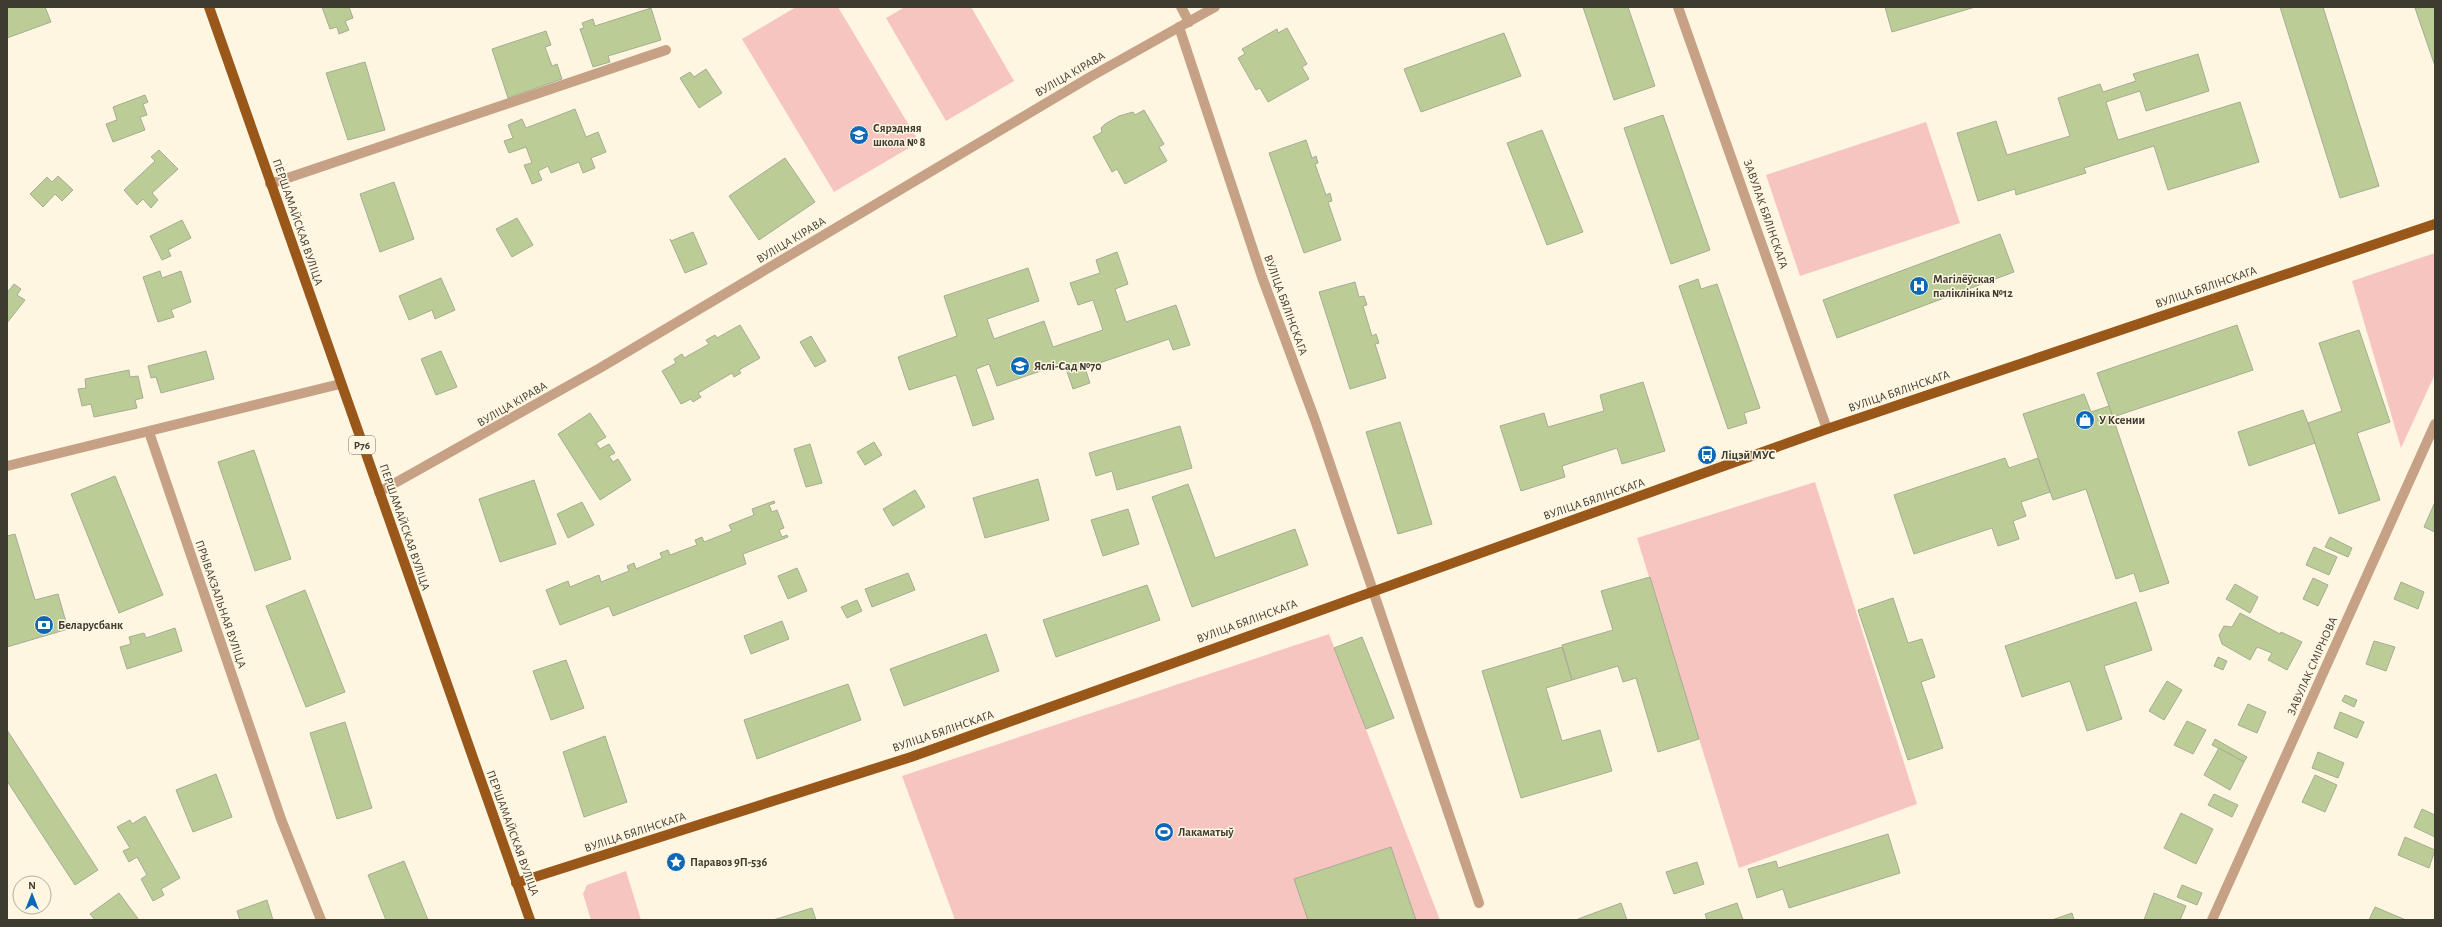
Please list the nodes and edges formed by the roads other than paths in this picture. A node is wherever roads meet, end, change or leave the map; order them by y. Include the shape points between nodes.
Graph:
1 (209, 7) edge
2 (1181, 7) edge
3 (1214, 7) edge
4 (1678, 7) edge
5 (1189, 22) junction
6 (1179, 27) junction
7 (666, 50) dead end
8 (270, 184) junction
9 (2435, 224) edge
10 (340, 384) junction
11 (2435, 424) edge
12 (1827, 429) junction
13 (149, 432) junction
14 (7, 466) edge
15 (379, 492) junction
16 (1374, 590) junction
17 (516, 883) junction
18 (1479, 903) dead end
19 (321, 920) edge
20 (530, 920) edge
21 (2212, 920) edge

1 - 8 main road, ПЕРШАМАЙСКАЯ ВУЛІЦА / Р76
2 - 5 street
3 - 5 street, ВУЛІЦА КІРАВА
4 - 12 street, ЗАВУЛАК БЯЛІНСКАГА
5 - 6 street, ВУЛІЦА КІРАВА
6 - 15 street, ВУЛІЦА КІРАВА via 1090,77 600,368
6 - 16 street, ВУЛІЦА БЯЛІНСКАГА via 1259,270
7 - 8 street
8 - 10 main road, ПЕРШАМАЙСКАЯ ВУЛІЦА / Р76
9 - 12 main road, ВУЛІЦА БЯЛІНСКАГА
10 - 13 street
10 - 15 main road, ПЕРШАМАЙСКАЯ ВУЛІЦА / Р76
11 - 21 street, ЗАВУЛАК СМІРНОВА
12 - 16 main road, ВУЛІЦА БЯЛІНСКАГА
13 - 14 street
13 - 19 street, ПРЫВАКЗАЛЬНАЯ ВУЛІЦА via 281,818
15 - 17 main road, ПЕРШАМАЙСКАЯ ВУЛІЦА / Р76
16 - 17 main road, ВУЛІЦА БЯЛІНСКАГА via 911,756
16 - 18 street, ВУЛІЦА БЯЛІНСКАГА
17 - 20 main road, ПЕРШАМАЙСКАЯ ВУЛІЦА / Р76

